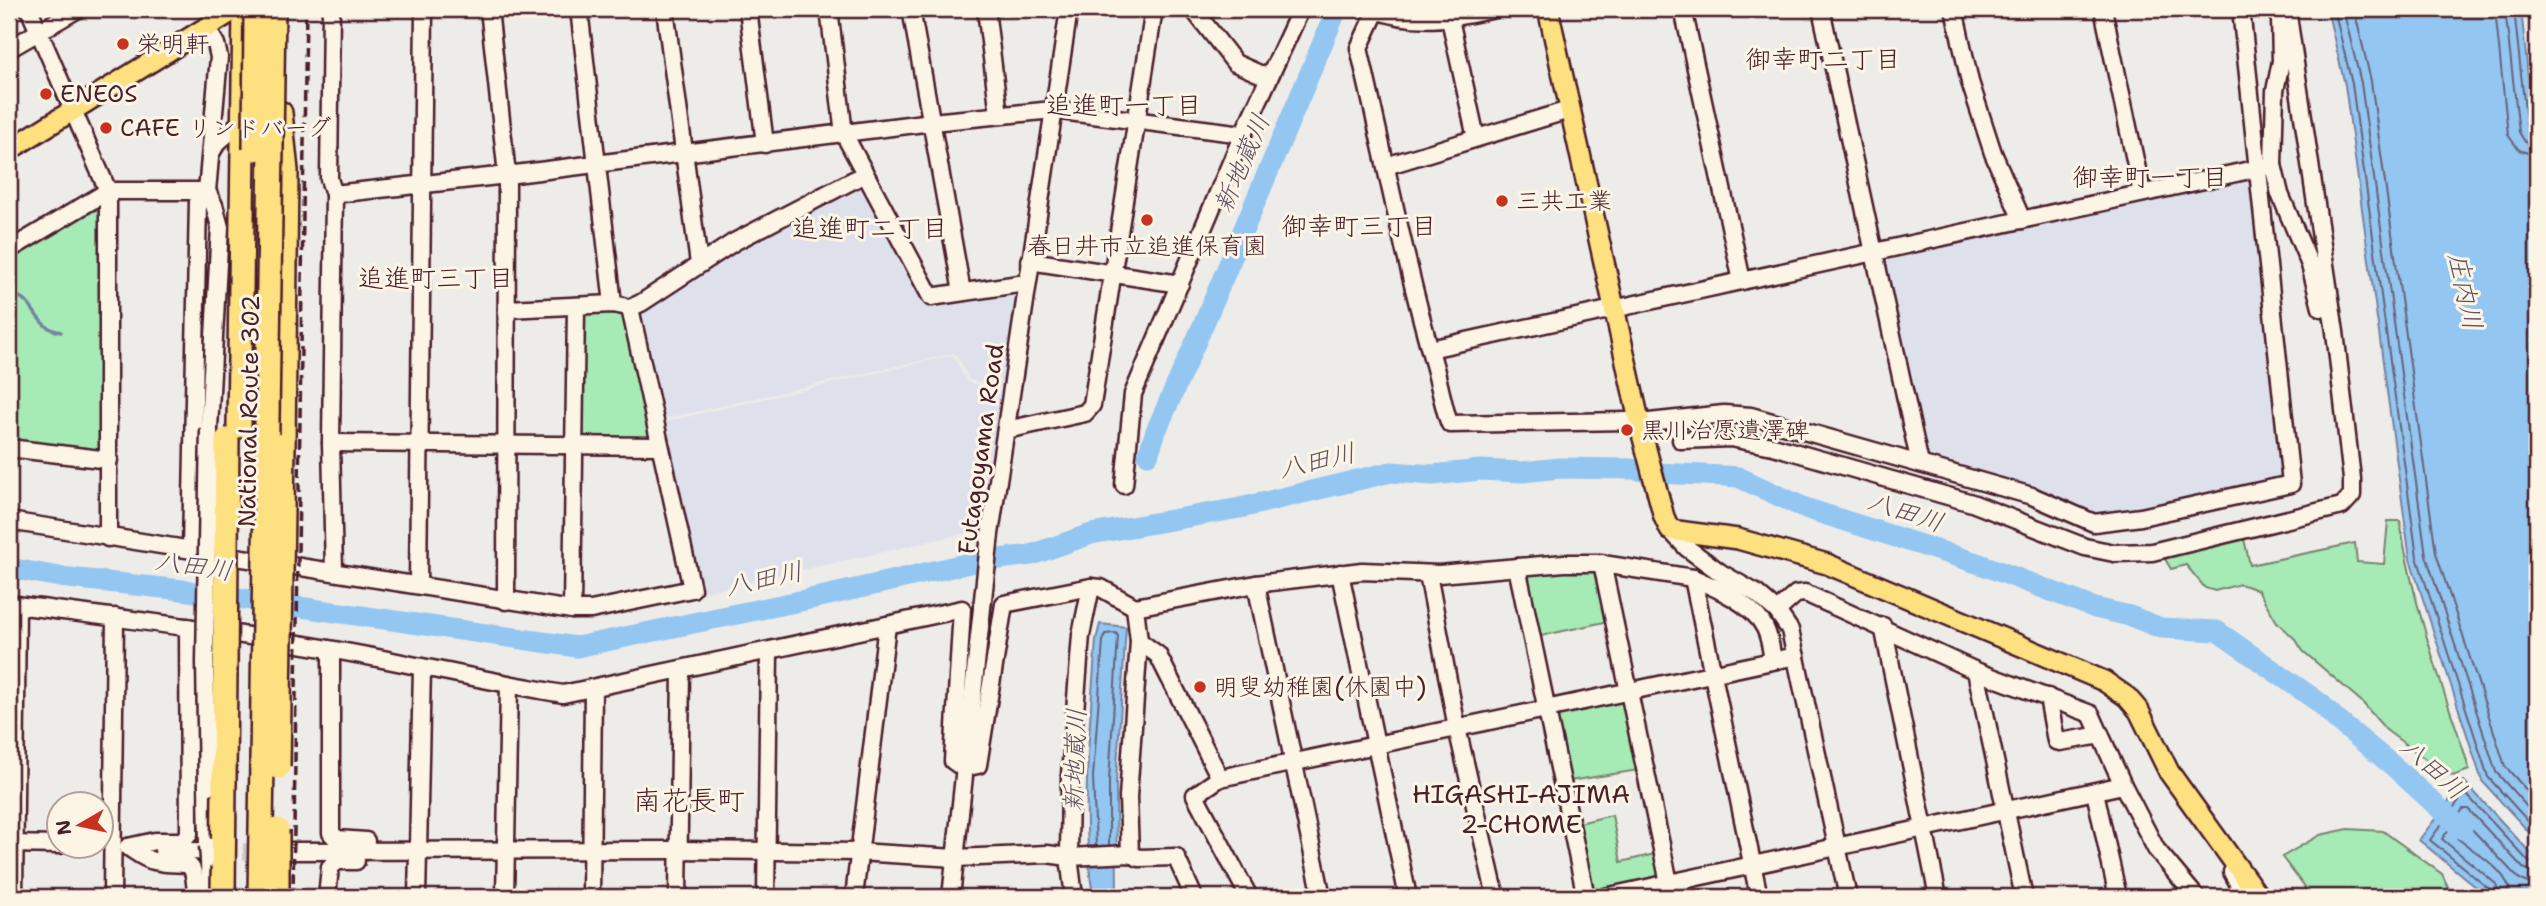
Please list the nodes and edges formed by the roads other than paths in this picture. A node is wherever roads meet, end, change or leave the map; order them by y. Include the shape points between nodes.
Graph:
1 (29, 9) edge
2 (78, 9) edge
3 (236, 9) edge
4 (245, 9) edge
5 (256, 9) edge
6 (273, 9) edge
7 (282, 9) edge
8 (331, 9) edge
9 (424, 9) edge
10 (489, 9) edge
11 (579, 9) edge
12 (665, 9) edge
13 (748, 9) edge
14 (829, 9) edge
15 (911, 9) edge
16 (986, 9) edge
17 (1069, 9) edge
18 (1154, 9) edge
19 (1193, 9) edge
20 (1301, 9) edge
21 (1375, 9) edge
22 (1495, 9) edge
23 (1548, 9) edge
24 (1683, 9) edge
25 (1821, 9) edge
26 (1954, 9) edge
27 (2103, 9) edge
28 (2241, 9) edge
29 (2280, 9) edge
30 (2287, 9) edge
31 (1450, 19) junction
32 (206, 27) junction
33 (39, 31) junction
34 (9, 49) edge
35 (1269, 78) junction
36 (1053, 110) junction
37 (1569, 110) junction
38 (73, 111) junction
39 (999, 115) junction
40 (243, 120) junction
41 (932, 122) junction
42 (1136, 122) junction
43 (844, 134) junction
44 (1243, 134) junction
45 (1476, 138) junction
46 (765, 144) junction
47 (9, 150) edge
48 (211, 153) junction
49 (685, 153) junction
50 (596, 164) junction
51 (1386, 166) junction
52 (2266, 166) junction
53 (864, 174) junction
54 (507, 175) junction
55 (422, 184) junction
56 (108, 191) junction
57 (207, 191) junction
58 (2142, 193) junction
59 (334, 194) junction
60 (2022, 220) junction
61 (9, 250) edge
62 (1874, 253) junction
63 (1030, 261) junction
64 (699, 264) junction
65 (1112, 274) junction
66 (1742, 281) junction
67 (1026, 284) junction
68 (1180, 284) junction
69 (962, 292) junction
70 (613, 304) junction
71 (576, 306) junction
72 (507, 309) junction
73 (630, 309) junction
74 (1614, 309) junction
75 (2334, 332) junction
76 (1430, 349) junction
77 (1641, 429) junction
78 (1006, 430) junction
79 (225, 431) junction
80 (1681, 440) dead end
81 (331, 443) junction
82 (419, 443) junction
83 (508, 443) junction
84 (575, 444) junction
85 (279, 445) junction
86 (660, 446) junction
87 (9, 448) edge
88 (109, 460) junction
89 (1920, 464) junction
90 (1124, 485) dead end
91 (9, 521) edge
92 (1667, 524) junction
93 (108, 538) junction
94 (191, 549) junction
95 (1602, 564) junction
96 (1517, 567) junction
97 (334, 571) junction
98 (1340, 573) junction
99 (1427, 574) junction
100 (1693, 578) junction
101 (1256, 584) junction
102 (418, 585) junction
103 (1091, 587) junction
104 (506, 601) junction
105 (1135, 607) junction
106 (572, 610) junction
107 (1777, 611) junction
108 (115, 617) junction
109 (887, 625) junction
110 (1883, 626) junction
111 (188, 627) junction
112 (1139, 641) junction
113 (331, 651) junction
114 (769, 651) junction
115 (1796, 656) junction
116 (1773, 660) junction
117 (422, 668) junction
118 (681, 670) junction
119 (1976, 671) junction
120 (12, 672) edge
121 (1711, 673) junction
122 (509, 685) junction
123 (593, 688) junction
124 (1629, 690) junction
125 (2048, 698) junction
126 (1546, 709) junction
127 (1457, 728) junction
128 (2101, 735) junction
129 (1375, 746) junction
130 (1293, 763) junction
131 (963, 768) junction
132 (1220, 778) junction
133 (2123, 785) junction
134 (114, 790) edge
135 (2095, 792) junction
136 (2006, 812) junction
137 (1924, 828) junction
138 (12, 844) edge
139 (46, 845) edge
140 (116, 846) edge
141 (116, 846) edge
142 (116, 847) edge
143 (1837, 848) junction
144 (392, 850) junction
145 (418, 850) junction
146 (591, 850) junction
147 (678, 850) junction
148 (284, 851) tunnel mouth
149 (505, 851) junction
150 (766, 851) junction
151 (212, 852) junction
152 (858, 852) junction
153 (1127, 854) junction
154 (2229, 856) junction
155 (1073, 857) junction
156 (955, 858) junction
157 (113, 860) edge
158 (1752, 866) junction
159 (1670, 890) edge
160 (14, 897) edge
161 (112, 897) edge
162 (196, 897) edge
163 (210, 897) edge
164 (233, 897) edge
165 (260, 897) edge
166 (269, 897) edge
167 (276, 897) edge
168 (327, 897) edge
169 (417, 897) edge
170 (505, 897) edge
171 (591, 897) edge
172 (678, 897) edge
173 (766, 897) edge
174 (854, 897) edge
175 (951, 897) edge
176 (1074, 897) edge
177 (1194, 897) edge
178 (1248, 897) edge
179 (1322, 897) edge
180 (1408, 897) edge
181 (1496, 897) edge
182 (1586, 897) edge
183 (1605, 897) edge
184 (1759, 897) edge
185 (1848, 897) edge
186 (1938, 897) edge
187 (2024, 897) edge
188 (2118, 897) edge
189 (2196, 897) edge
190 (2246, 897) edge
191 (2259, 897) edge

1 - 33 street
2 - 33 street
3 - 32 main road
4 - 40 highway, National Route 302
5 - 164 highway, bridge
6 - 165 highway, bridge
7 - 85 highway via 279,113 286,171
8 - 59 street via 329,179
9 - 55 street
10 - 54 street
11 - 50 street
12 - 49 street
13 - 46 street
14 - 43 street
15 - 41 street
16 - 39 street
17 - 36 street, Futagoyama Road
18 - 42 street
19 - 35 street via 1236,63
20 - 35 street
21 - 31 street via 1408,19
21 - 51 street via 1359,48
22 - 31 street
23 - 37 main road
24 - 66 street
25 - 62 street
26 - 60 street via 1970,82 1993,153
27 - 58 street
28 - 52 street
29 - 52 street via 2281,61
30 - 75 street
31 - 45 street
32 - 38 main road
32 - 48 street via 219,58
33 - 34 street
33 - 38 street
35 - 44 street
36 - 39 street
36 - 42 street
36 - 63 street, Futagoyama Road
37 - 45 street
37 - 74 main road
38 - 47 main road
38 - 56 street
39 - 41 street
40 - 48 street
40 - 79 highway, National Route 302 via 241,312
41 - 43 street
41 - 69 street
42 - 44 street
42 - 65 street
43 - 46 street
43 - 53 street
44 - 68 street
45 - 51 street
46 - 49 street
48 - 57 street
49 - 50 street
49 - 64 street
50 - 54 street
50 - 70 street
51 - 76 street
52 - 58 street
52 - 75 street via 2310,265 2327,329
52 - 89 street via 2291,484 2094,523 2032,496
53 - 64 street
53 - 69 street via 931,297
54 - 55 street
54 - 72 street
55 - 59 street
55 - 82 street
56 - 57 street
56 - 61 street
56 - 88 street
57 - 79 street via 220,227
57 - 94 street via 198,201
58 - 60 street
59 - 81 street
60 - 62 street
62 - 66 street
62 - 89 street
63 - 65 street
63 - 67 street, Futagoyama Road
64 - 73 street
65 - 68 street
65 - 78 street via 1092,405 1085,414
66 - 74 street
67 - 69 street
67 - 78 street, Futagoyama Road
68 - 90 street via 1133,394
70 - 71 street
70 - 73 street
71 - 72 street
71 - 84 street
72 - 83 street
73 - 86 street
74 - 76 street
74 - 77 main road
75 - 80 street via 2353,486 2348,501 2331,510 2152,552 2096,550 1972,503 1747,439
76 - 77 street via 1450,424 1627,421
77 - 89 street via 1724,414 1751,416
77 - 92 main road
78 - 131 street, Futagoyama Road
79 - 151 street, bridge via 205,662
79 - 164 highway, bridge
79 - 164 highway, National Route 302
81 - 82 street
81 - 97 street
82 - 83 street
82 - 102 street
83 - 84 street
83 - 104 street
84 - 86 street
84 - 106 street
85 - 166 highway, National Route 302
85 - 167 highway, bridge
86 - 106 street via 692,589
87 - 88 street
88 - 93 street
91 - 93 street
92 - 107 street via 1687,548
92 - 154 main road via 1738,538 1827,564 2104,681 2139,710 2169,772
93 - 94 street
94 - 97 street
95 - 96 street
95 - 100 street
95 - 124 street
96 - 99 street
96 - 126 street
97 - 102 street
98 - 99 street
98 - 101 street
98 - 129 street
99 - 127 street
100 - 116 street via 1750,611 1763,625
100 - 121 street
101 - 105 street
101 - 130 street
102 - 104 street
103 - 105 street
103 - 131 street via 1004,604 978,765
103 - 155 street via 1080,635 1070,775
104 - 106 street
105 - 112 street
107 - 110 street via 1796,594 1805,593
107 - 115 street via 1790,630
108 - 111 street
108 - 120 street via 17,605
108 - 134 street
109 - 114 street
109 - 131 street via 962,609 953,761
109 - 152 street
110 - 119 street
110 - 137 street
111 - 113 street
111 - 140 street via 189,834 183,841
112 - 132 street via 1158,655
112 - 153 street
113 - 117 street
113 - 144 street via 331,833 337,839 368,841
114 - 118 street
114 - 150 street
115 - 116 street
115 - 143 street
116 - 121 street
117 - 122 street
117 - 145 street
118 - 123 street
118 - 147 street
119 - 125 street
119 - 136 street
120 - 138 street
121 - 124 street
121 - 158 street
122 - 123 street via 563,694
122 - 149 street
123 - 146 street
124 - 126 street
124 - 159 street
125 - 128 street via 2091,714
125 - 128 street via 2056,741
126 - 127 street
126 - 182 street
127 - 129 street
127 - 181 street
128 - 133 street
129 - 130 street
129 - 180 street
130 - 132 street
130 - 179 street
131 - 156 street, Futagoyama Road
132 - 178 street via 1195,795
133 - 135 street
133 - 189 street via 2156,849
135 - 136 street
135 - 188 street
136 - 137 street
136 - 187 street
137 - 143 street
137 - 186 street
138 - 139 street
138 - 160 street
141 - 151 street
142 - 162 street via 154,861 190,866
143 - 158 street
143 - 185 street
144 - 145 street
144 - 148 street
144 - 168 street via 365,861 334,863 328,871
145 - 149 street
145 - 169 street
146 - 147 street
146 - 149 street
146 - 171 street
147 - 150 street
147 - 172 street
149 - 170 street
150 - 152 street
150 - 173 street
151 - 163 street
152 - 156 street
152 - 174 street
153 - 155 street
153 - 177 street via 1176,857
154 - 190 street via 2225,858
154 - 191 main road
155 - 156 street
155 - 176 street
156 - 175 street, Futagoyama Road
157 - 161 street
158 - 159 street
158 - 184 street
159 - 183 street

